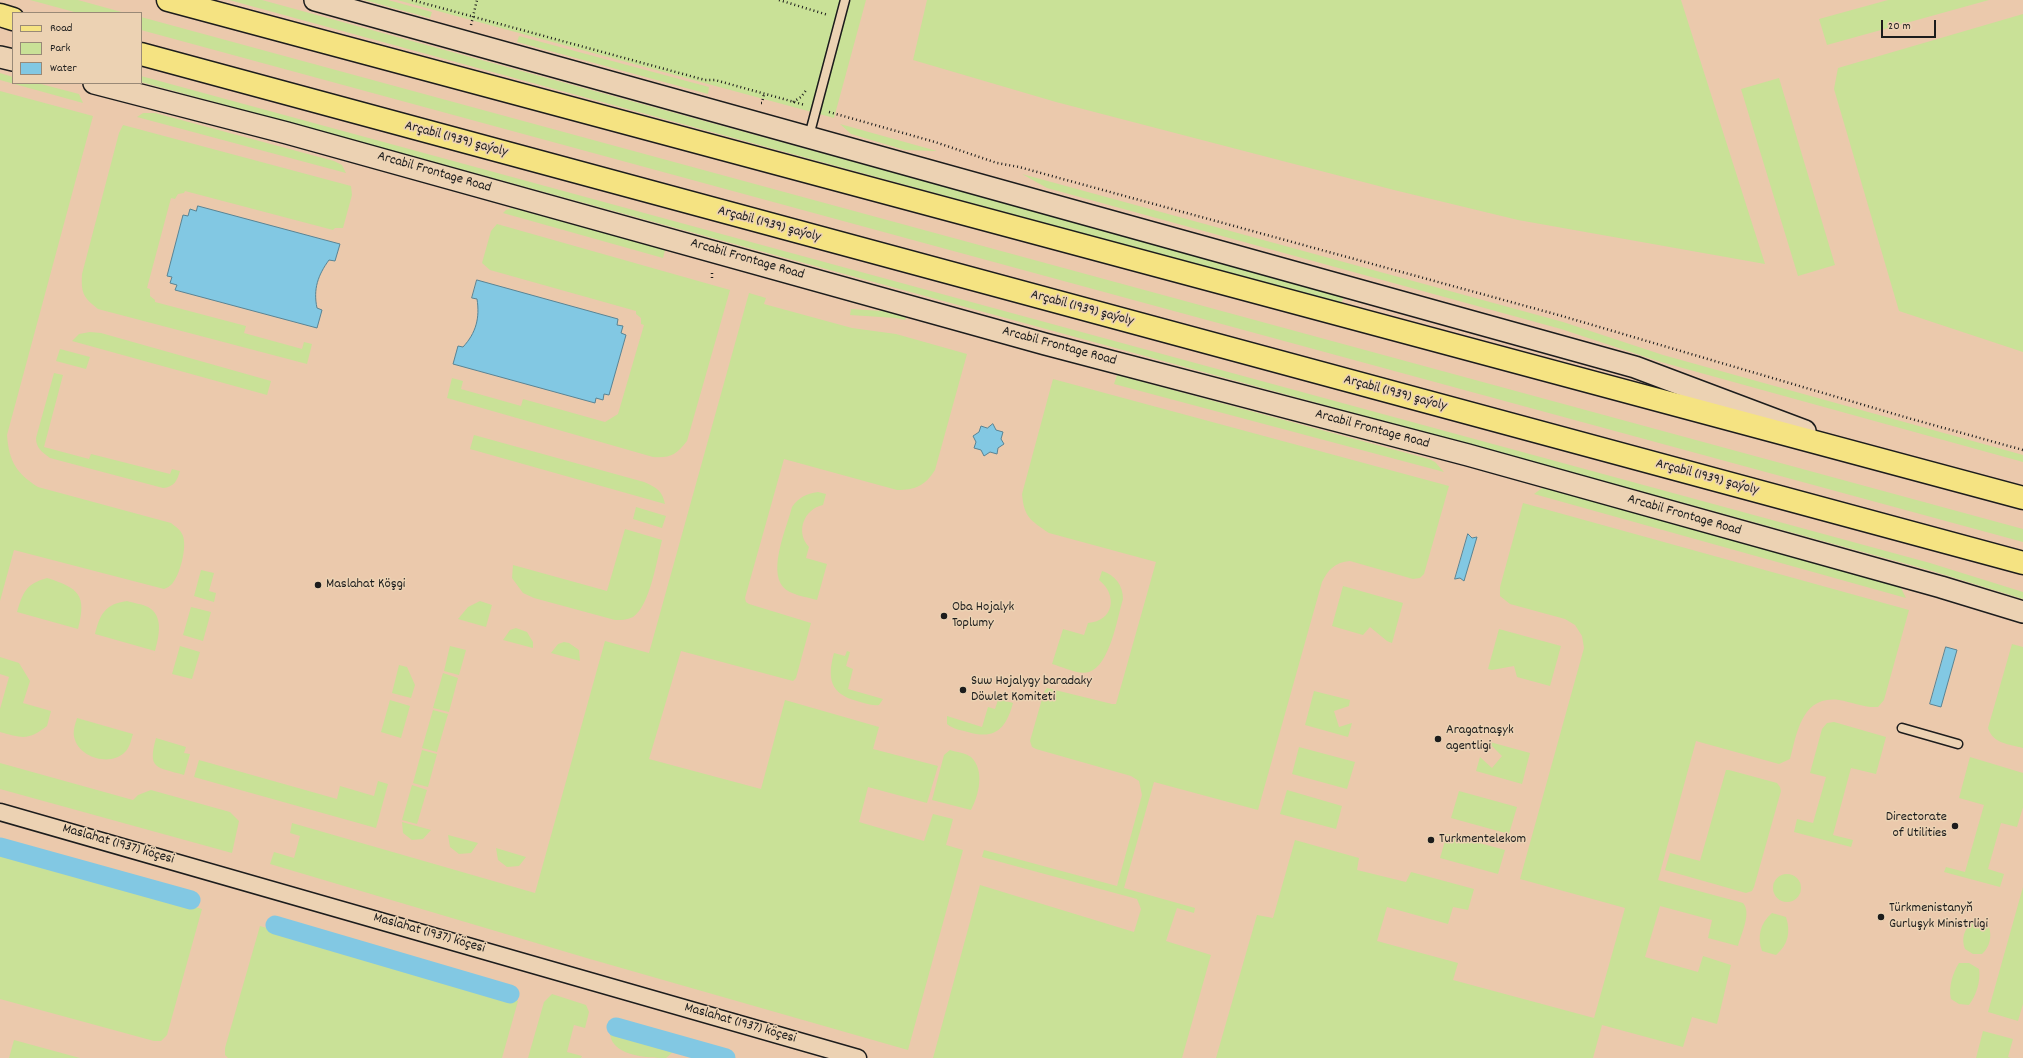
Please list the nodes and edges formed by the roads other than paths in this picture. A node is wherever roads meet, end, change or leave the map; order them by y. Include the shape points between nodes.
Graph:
1 (168, 0) edge
2 (316, 0) edge
3 (845, 0) edge
4 (0, 16) edge
5 (12, 19) edge
6 (142, 54) edge
7 (0, 57) edge
8 (12, 60) edge
9 (98, 84) edge
10 (808, 136) junction
11 (1887, 462) junction
12 (2023, 498) edge
13 (2023, 563) edge
14 (2023, 612) edge
15 (1902, 728) dead end
16 (1958, 744) dead end
17 (0, 812) edge
18 (858, 1058) edge

1 - 11 main road
2 - 10 street
3 - 10 lane
4 - 5 main road
6 - 13 main road, Arçabil (1939) şaýoly
7 - 8 street
9 - 14 street, Arcabil Frontage Road via 288,133 1045,344 1468,455
10 - 11 street via 1635,367
11 - 12 main road
15 - 16 lane
17 - 18 street, Maslahat (1937) köçesi

